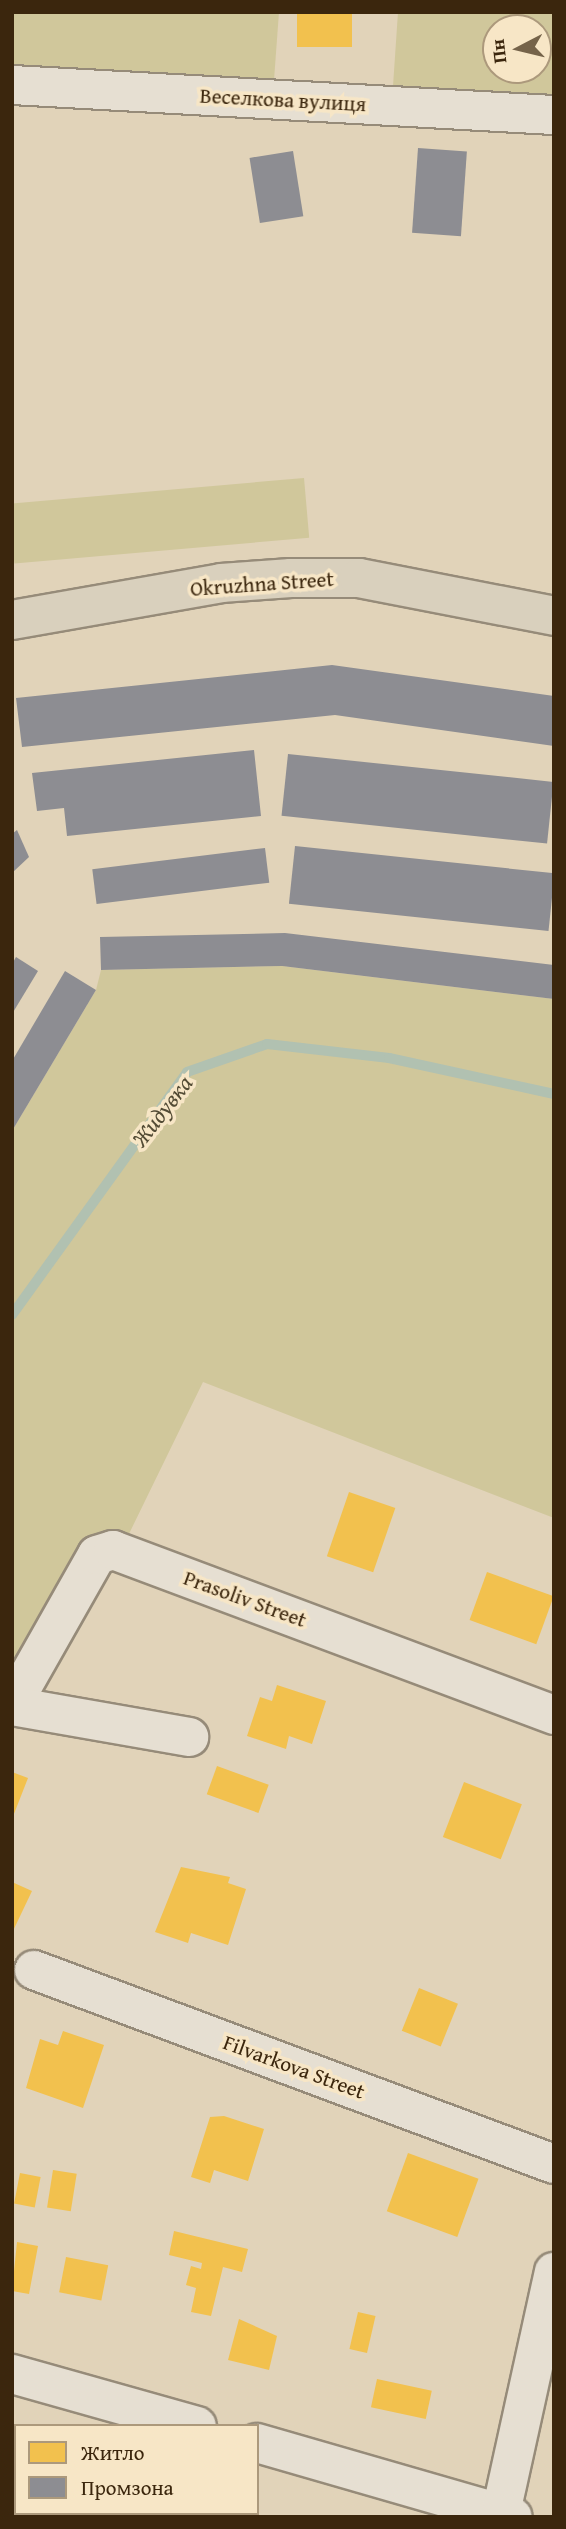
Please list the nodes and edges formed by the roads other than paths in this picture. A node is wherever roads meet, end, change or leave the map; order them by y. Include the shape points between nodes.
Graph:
1 (12, 85) edge
2 (554, 115) edge
3 (554, 616) edge
4 (12, 620) edge
5 (12, 1706) edge
6 (554, 1715) edge
7 (189, 1737) dead end
8 (34, 1970) dead end
9 (554, 2164) edge
10 (554, 2272) edge
11 (12, 2374) edge
12 (190, 2424) edge
13 (259, 2444) edge
14 (504, 2515) edge

1 - 2 street, Веселкова вулиця
3 - 4 main road, Okruzhna Street via 359,578 291,578 221,583
5 - 6 street, Prasoliv Street via 97,1555 113,1550
5 - 7 street
8 - 9 street, Filvarkova Street
10 - 14 street
11 - 12 street
13 - 14 street

